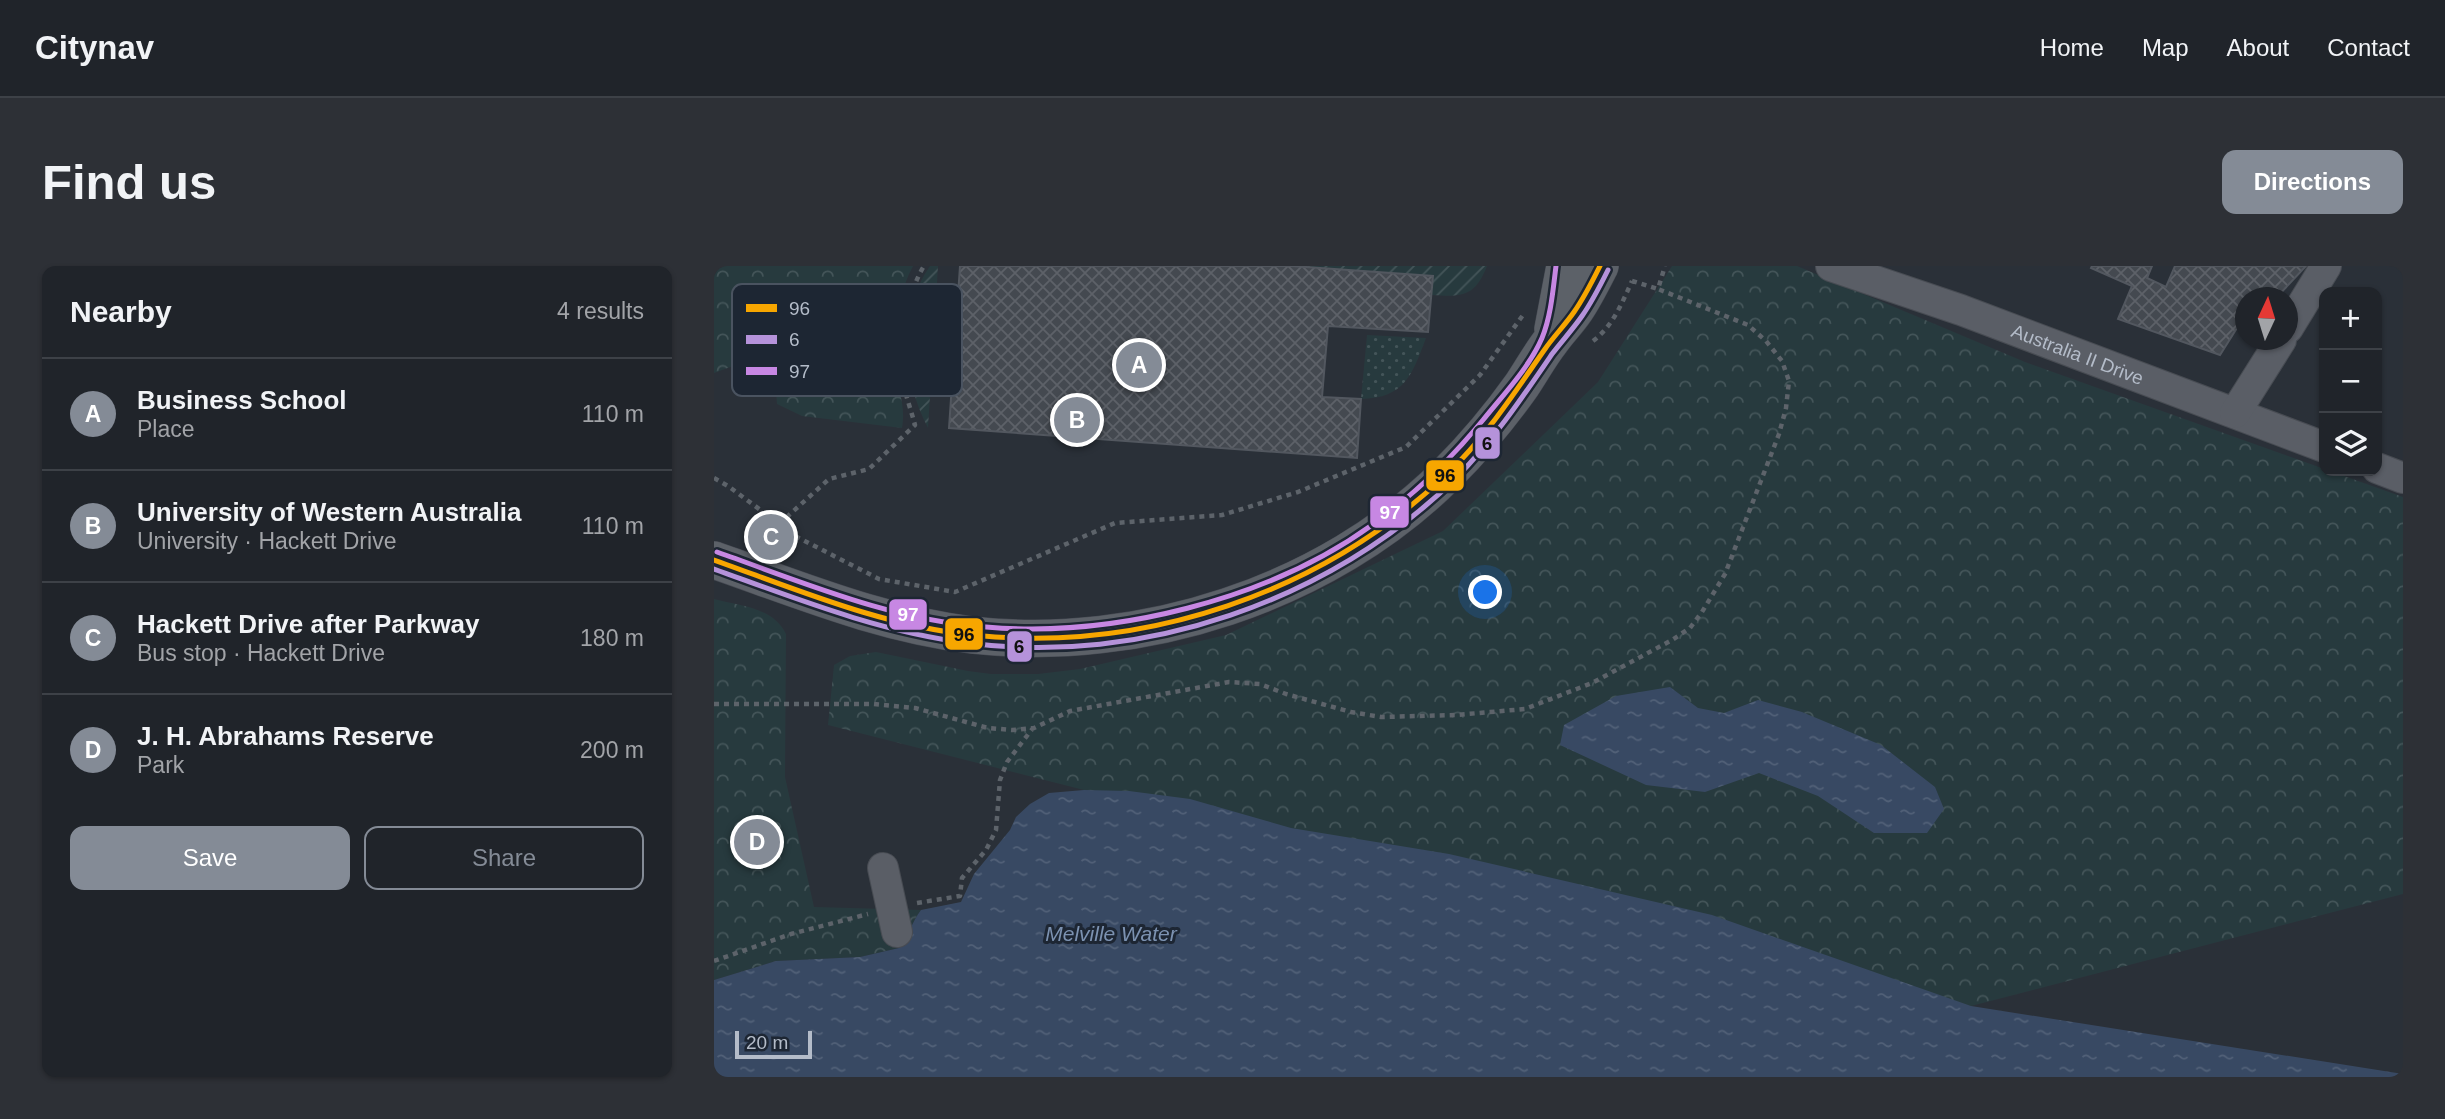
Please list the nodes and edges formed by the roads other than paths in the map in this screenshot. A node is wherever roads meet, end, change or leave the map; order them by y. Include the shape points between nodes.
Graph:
1 (1565, 266) edge
2 (2326, 266) edge
3 (1849, 269) edge
4 (1616, 274) edge
5 (2298, 311) edge
6 (1551, 340) junction
7 (2275, 350) edge
8 (2235, 413) junction
9 (2319, 445) edge
10 (2382, 470) edge
11 (2403, 478) edge
12 (714, 560) edge
13 (883, 868) dead end
14 (897, 932) dead end

1 - 6 main road
2 - 5 street
3 - 8 street, Australia II Drive
4 - 6 main road
6 - 12 main road via 1478,440 1446,475 1387,525 1349,550 1230,606 1147,629 1097,636 972,635 875,616
7 - 8 street
8 - 9 street, Australia II Drive
10 - 11 street
13 - 14 street

